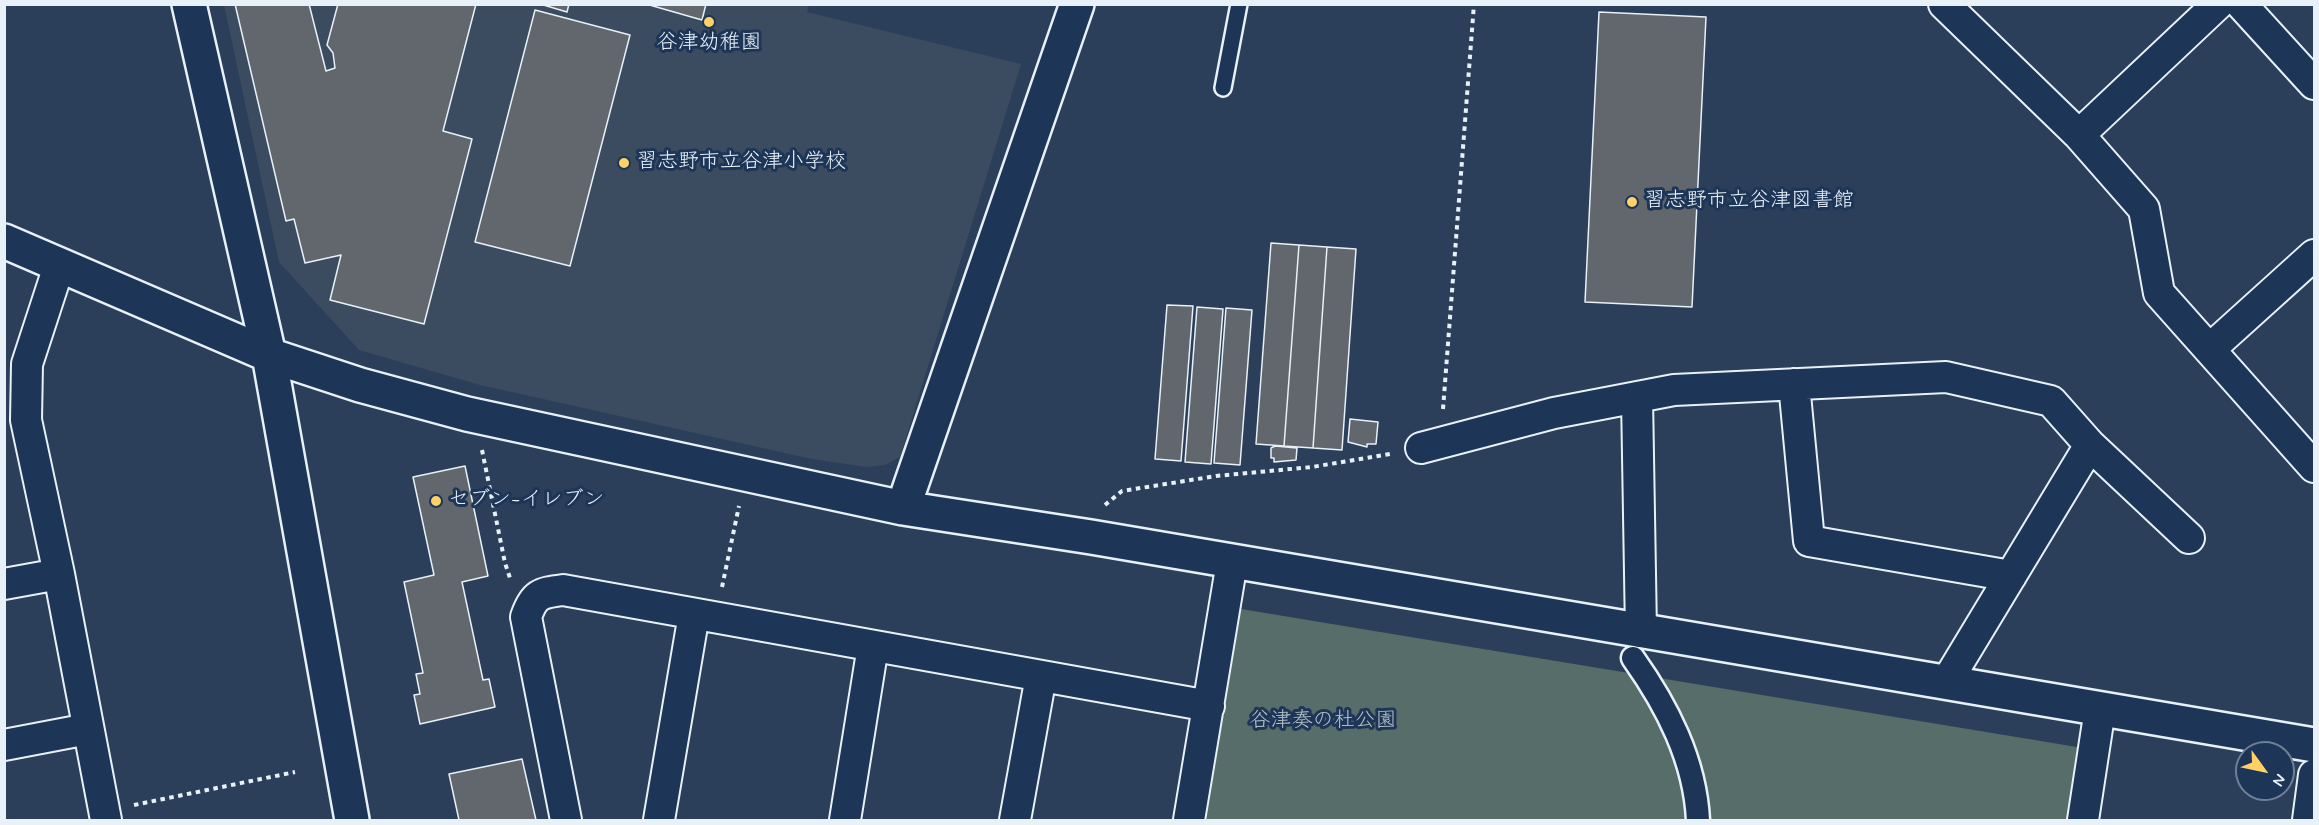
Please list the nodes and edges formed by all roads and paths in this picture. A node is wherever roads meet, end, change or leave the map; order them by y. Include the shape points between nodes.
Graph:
1 (189, 4) edge
2 (1077, 4) edge
3 (1239, 4) edge
4 (1474, 4) edge
5 (1944, 4) edge
6 (2218, 4) edge
7 (2241, 4) edge
8 (2314, 84) edge
9 (1222, 88) dead end
10 (2079, 135) junction
11 (4, 242) edge
12 (2314, 255) edge
13 (59, 266) junction
14 (2210, 349) junction
15 (269, 356) junction
16 (1794, 384) junction
17 (1637, 397) junction
18 (481, 443) dead end
19 (2090, 445) junction
20 (1431, 447) junction
21 (2314, 467) edge
22 (739, 504) dead end
23 (903, 508) junction
24 (1091, 537) junction
25 (2189, 538) dead end
26 (1232, 562) junction
27 (59, 574) junction
28 (2010, 576) junction
29 (4, 584) edge
30 (705, 615) junction
31 (526, 617) junction
32 (1637, 645) junction
33 (873, 646) junction
34 (1041, 676) junction
35 (1946, 683) junction
36 (1209, 706) junction
37 (2100, 709) junction
38 (88, 729) junction
39 (4, 745) edge
40 (2314, 745) edge
41 (295, 772) dead end
42 (2314, 775) edge
43 (105, 816) edge
44 (352, 820) edge
45 (566, 820) edge
46 (659, 820) edge
47 (845, 820) edge
48 (1015, 820) edge
49 (1189, 820) edge
50 (1698, 820) edge
51 (2083, 820) edge
52 (2308, 820) edge

1 - 15 street
2 - 23 street
3 - 9 lane
4 - 20 path
5 - 10 street
6 - 10 street
7 - 8 street
10 - 14 street via 2144,209 2159,293
11 - 13 street
12 - 14 street
13 - 15 street
13 - 27 street via 27,364 26,420
14 - 21 street
15 - 23 street via 467,414
15 - 44 street
16 - 17 street via 1674,390
16 - 19 street via 1946,377 2051,400
16 - 28 street via 1809,541
17 - 20 street via 1554,413
17 - 32 street
18 - 31 path via 505,563
19 - 25 street
19 - 28 street
20 - 24 path via 1312,467 1216,476 1122,491 1096,512
22 - 30 path
23 - 24 street
24 - 26 street
26 - 32 street
26 - 36 street
27 - 29 street
27 - 38 street
28 - 35 street
30 - 31 street via 563,590 542,593 531,603
30 - 33 street
30 - 46 street
31 - 45 street
32 - 35 street
32 - 50 street via 1688,763
33 - 34 street
33 - 47 street
34 - 36 street
34 - 48 street
35 - 37 street
36 - 49 street
37 - 40 street
37 - 51 street
38 - 39 street
38 - 43 street
41 - 43 path
42 - 52 street

